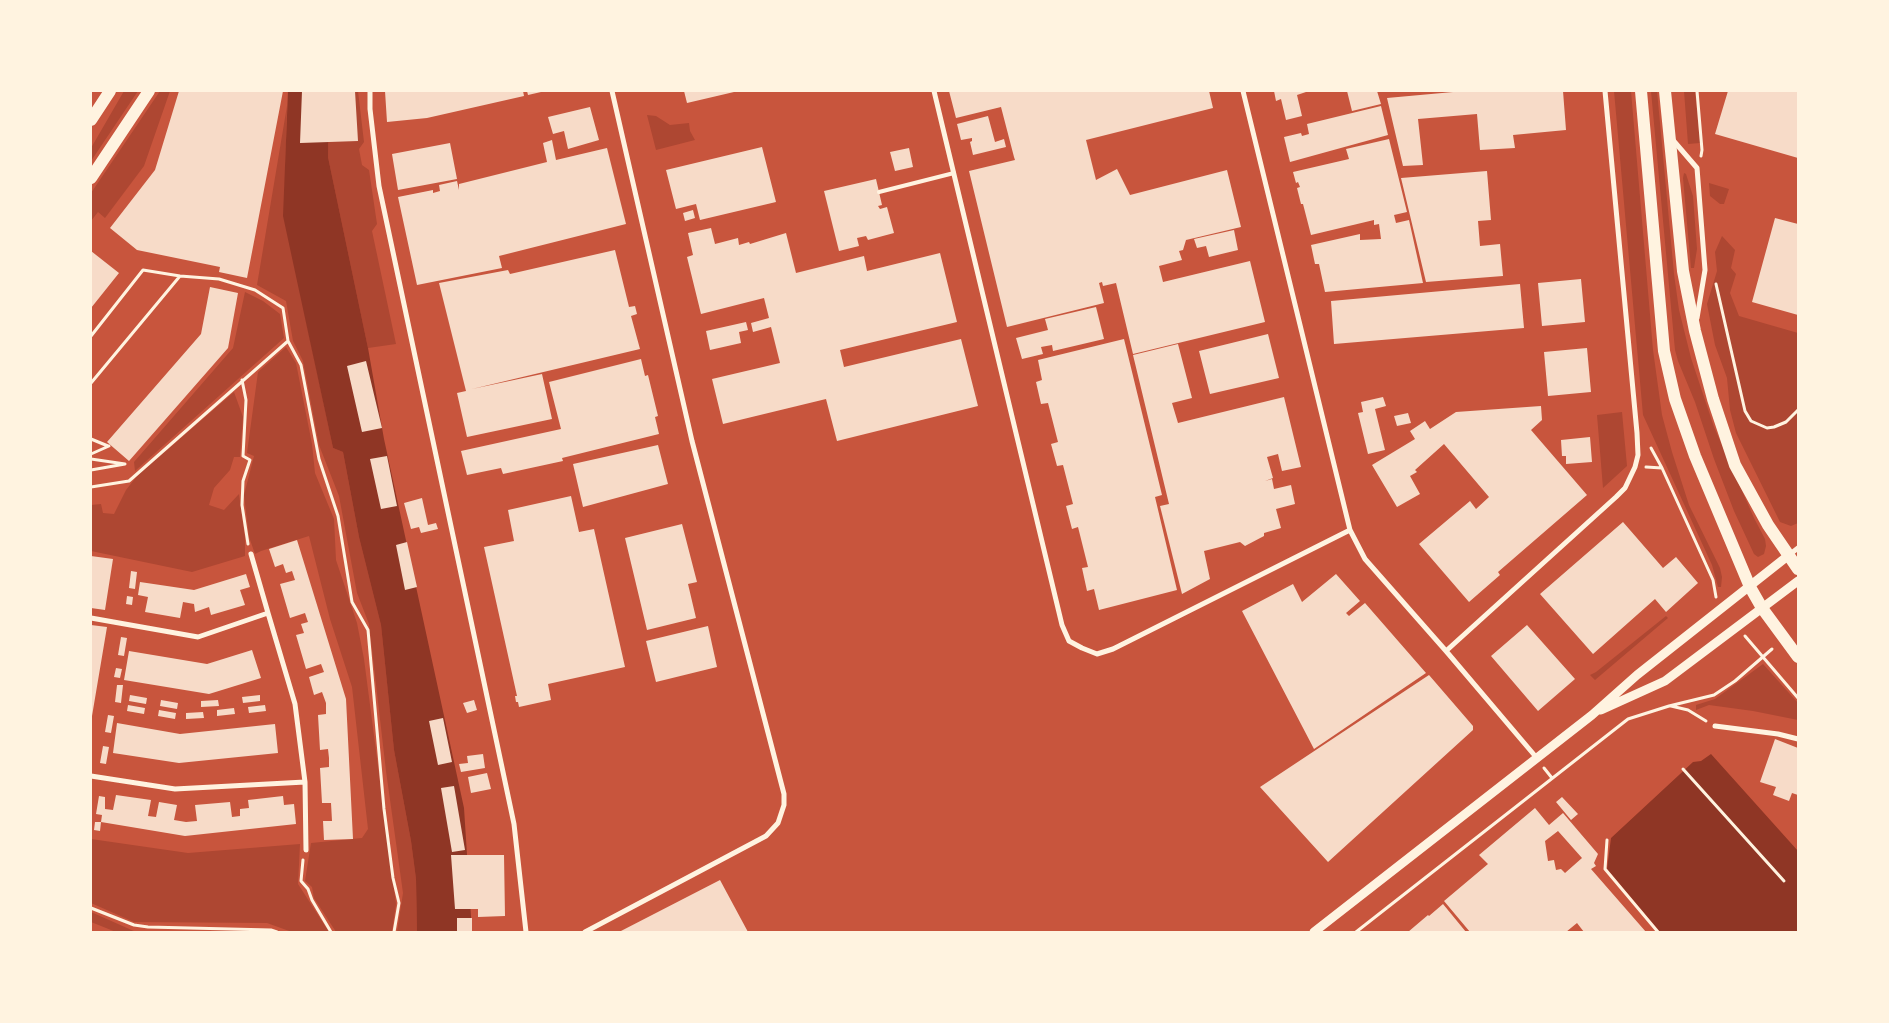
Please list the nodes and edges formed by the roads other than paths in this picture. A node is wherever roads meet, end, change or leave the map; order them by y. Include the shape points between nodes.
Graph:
1 (110, 91) edge
2 (149, 91) edge
3 (370, 91) edge
4 (612, 91) edge
5 (934, 91) edge
6 (1243, 91) edge
7 (1605, 91) edge
8 (1641, 91) edge
9 (1665, 91) edge
10 (91, 120) edge
11 (1669, 136) junction
12 (954, 173) junction
13 (91, 178) edge
14 (879, 192) dead end
15 (1695, 331) junction
16 (1350, 530) junction
17 (1793, 552) edge
18 (251, 554) dead end
19 (1798, 569) edge
20 (1798, 581) edge
21 (1750, 587) junction
22 (1762, 608) junction
23 (268, 612) junction
24 (91, 618) edge
25 (1446, 651) junction
26 (1798, 657) edge
27 (1592, 715) junction
28 (1715, 726) road end
29 (1798, 739) edge
30 (1536, 757) junction
31 (91, 776) edge
32 (305, 782) junction
33 (306, 850) dead end
34 (526, 932) edge
35 (585, 932) edge
36 (1314, 932) edge

1 - 10 main road
2 - 13 main road
3 - 34 street via 379,186 514,824
4 - 35 street via 692,441 784,794 784,805 778,823 766,836
5 - 12 street
6 - 16 street
7 - 25 street via 1638,455 1635,467 1625,488
8 - 21 main road via 1664,351 1695,456
9 - 11 main road
11 - 15 main road via 1684,271
11 - 15 street via 1697,168 1705,270
12 - 14 lane
12 - 16 street via 1062,625 1069,640 1097,654 1113,649
15 - 17 main road via 1735,465 1768,525
16 - 25 street via 1365,559
17 - 19 main road
17 - 21 street
18 - 23 street
20 - 22 street
21 - 22 main road
21 - 27 street via 1637,675
22 - 26 main road
22 - 27 street via 1664,681
23 - 24 street via 198,637
23 - 32 street via 294,704
25 - 30 street
27 - 30 street
28 - 29 street
30 - 36 street
31 - 32 street via 175,789
32 - 33 street

